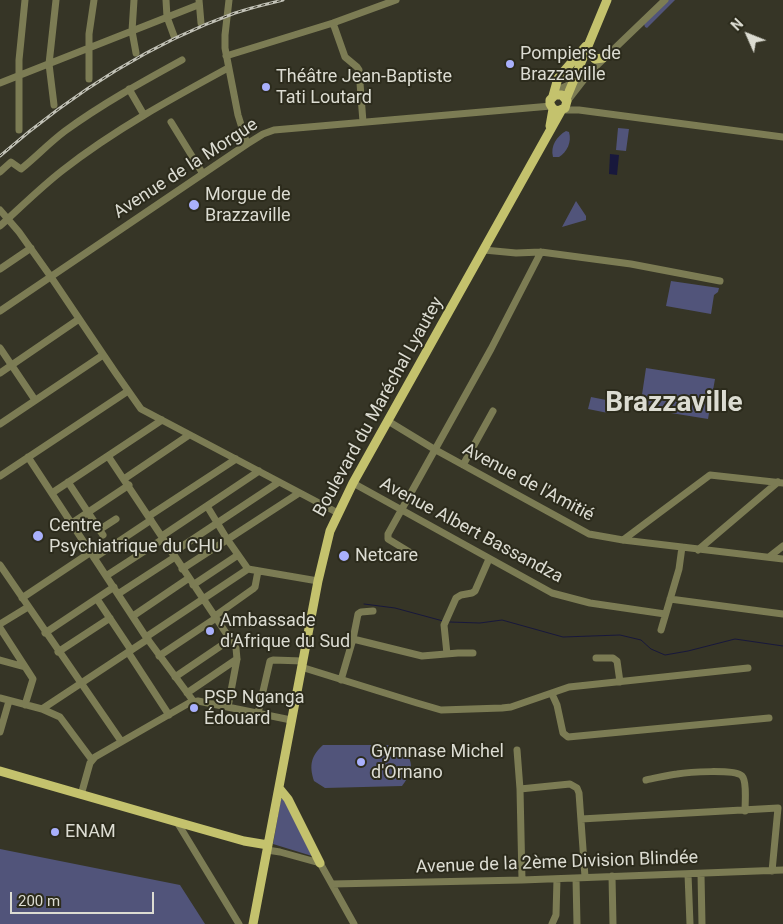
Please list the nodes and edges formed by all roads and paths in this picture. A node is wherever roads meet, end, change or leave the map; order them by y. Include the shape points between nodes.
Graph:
1 (25, 0) edge
2 (56, 0) edge
3 (94, 0) edge
4 (134, 0) edge
5 (166, 0) edge
6 (229, 0) edge
7 (396, 0) edge
8 (607, 0) edge
9 (665, 0) edge
10 (198, 3) edge
11 (167, 17) junction
12 (201, 23) dead end
13 (333, 23) junction
14 (132, 31) junction
15 (174, 36) dead end
16 (587, 47) junction
17 (88, 48) junction
18 (136, 53) dead end
19 (226, 56) junction
20 (603, 58) junction
21 (182, 60) dead end
22 (49, 64) junction
23 (228, 68) junction
24 (588, 74) junction
25 (18, 76) junction
26 (88, 79) dead end
27 (0, 83) edge
28 (573, 83) junction
29 (129, 89) junction
30 (558, 103) junction
31 (54, 105) dead end
32 (144, 115) junction
33 (172, 122) dead end
34 (363, 122) junction
35 (18, 130) dead end
36 (783, 137) edge
37 (247, 144) junction
38 (0, 172) edge
39 (203, 174) junction
40 (0, 210) edge
41 (8, 219) junction
42 (0, 226) edge
43 (31, 248) junction
44 (484, 250) junction
45 (541, 252) junction
46 (0, 269) edge
47 (51, 277) junction
48 (720, 281) dead end
49 (0, 312) edge
50 (79, 319) junction
51 (0, 348) edge
52 (103, 355) junction
53 (12, 365) junction
54 (0, 373) edge
55 (128, 391) junction
56 (35, 400) junction
57 (492, 411) dead end
58 (162, 420) junction
59 (388, 421) junction
60 (0, 424) edge
61 (189, 434) junction
62 (434, 449) junction
63 (108, 456) junction
64 (28, 457) junction
65 (236, 459) junction
66 (463, 465) junction
67 (0, 466) edge
68 (258, 471) junction
69 (2, 474) edge
70 (68, 482) junction
71 (126, 482) junction
72 (279, 482) junction
73 (353, 483) junction
74 (780, 483) edge
75 (298, 492) junction
76 (52, 493) junction
77 (207, 506) junction
78 (401, 510) junction
79 (88, 513) junction
80 (338, 513) junction
81 (150, 518) junction
82 (116, 519) dead end
83 (72, 523) junction
84 (217, 523) junction
85 (163, 538) junction
86 (227, 539) junction
87 (622, 540) junction
88 (783, 546) edge
89 (682, 547) junction
90 (698, 550) junction
91 (411, 553) dead end
92 (92, 555) junction
93 (174, 555) junction
94 (238, 555) junction
95 (769, 557) junction
96 (489, 559) junction
97 (783, 559) edge
98 (0, 565) edge
99 (248, 568) junction
100 (182, 569) junction
101 (258, 571) junction
102 (106, 576) junction
103 (318, 581) junction
104 (191, 582) junction
105 (114, 587) junction
106 (118, 594) junction
107 (22, 598) junction
108 (203, 598) junction
109 (97, 599) junction
110 (670, 599) junction
111 (28, 607) junction
112 (373, 612) dead end
113 (665, 614) junction
114 (783, 614) edge
115 (133, 616) junction
116 (216, 617) junction
117 (110, 618) junction
118 (0, 624) edge
119 (0, 628) edge
120 (661, 630) dead end
121 (45, 633) junction
122 (147, 638) junction
123 (231, 639) junction
124 (353, 639) junction
125 (129, 651) junction
126 (58, 652) junction
127 (473, 653) dead end
128 (447, 654) junction
129 (159, 656) junction
130 (596, 658) dead end
131 (237, 659) junction
132 (0, 660) edge
133 (302, 664) junction
134 (25, 667) junction
135 (748, 668) dead end
136 (175, 677) junction
137 (341, 680) junction
138 (620, 682) junction
139 (81, 684) junction
140 (187, 693) junction
141 (552, 694) junction
142 (0, 698) edge
143 (9, 700) junction
144 (194, 702) junction
145 (25, 705) junction
146 (228, 707) junction
147 (42, 709) junction
148 (258, 713) junction
149 (169, 715) junction
150 (769, 718) dead end
151 (291, 720) junction
152 (0, 732) edge
153 (121, 741) junction
154 (517, 750) dead end
155 (92, 760) junction
156 (0, 771) edge
157 (646, 780) dead end
158 (279, 788) junction
159 (520, 789) junction
160 (82, 795) junction
161 (745, 811) junction
162 (581, 819) junction
163 (177, 822) junction
164 (270, 835) junction
165 (244, 841) junction
166 (258, 843) junction
167 (267, 848) junction
168 (320, 863) junction
169 (783, 870) edge
170 (772, 871) junction
171 (688, 874) junction
172 (701, 874) junction
173 (612, 876) junction
174 (586, 877) junction
175 (576, 878) junction
176 (783, 878) edge
177 (557, 879) junction
178 (522, 880) junction
179 (332, 884) junction
180 (239, 924) edge
181 (253, 924) edge
182 (354, 924) edge
183 (552, 924) edge
184 (577, 924) edge
185 (613, 924) edge
186 (690, 924) edge
187 (702, 924) edge

1 - 25 street
2 - 22 street
3 - 17 street
4 - 14 street
5 - 11 street
6 - 19 street
7 - 13 street
8 - 16 main road
9 - 20 street
10 - 11 street
10 - 12 street
11 - 14 street
11 - 15 street
13 - 19 street
13 - 34 street via 345,58 359,70
14 - 17 street
14 - 18 street
16 - 20 main road via 595,59
16 - 28 main road
16 - 30 main road via 558,78
17 - 22 street
17 - 26 street
19 - 23 street
20 - 24 street
21 - 29 street
22 - 25 street
22 - 31 street
23 - 32 street
23 - 37 street
24 - 28 street
24 - 30 street
25 - 27 street
25 - 35 street
28 - 30 main road
29 - 32 street
29 - 38 street via 63,133 21,169 11,162
30 - 34 street, Avenue de la Morgue
30 - 36 street via 579,110
30 - 44 main road, Boulevard du Maréchal Lyautey via 550,131
32 - 41 street via 69,165
33 - 39 street
34 - 37 street, Avenue de la Morgue via 274,130
37 - 39 street, Avenue de la Morgue
39 - 47 street, Avenue de la Morgue
40 - 41 street
41 - 42 street
41 - 43 street
43 - 46 street
43 - 47 street
44 - 45 street
44 - 59 main road, Boulevard du Maréchal Lyautey
45 - 48 street via 631,264
45 - 62 street
47 - 49 street, Avenue de la Morgue
47 - 50 street
50 - 52 street
50 - 53 street
51 - 53 street
52 - 55 street
52 - 56 street
53 - 54 street
53 - 56 street
55 - 58 street via 141,409
55 - 64 street
56 - 60 street
57 - 66 street
58 - 61 street
58 - 63 street
59 - 62 street, Avenue de l'Amitié
59 - 73 main road, Boulevard du Maréchal Lyautey
61 - 65 street
61 - 71 street
62 - 66 street, Avenue de l'Amitié
62 - 78 street
63 - 70 street
63 - 71 street
64 - 69 street
64 - 76 street
65 - 68 street
65 - 81 street
66 - 87 street, Avenue de l'Amitié via 579,530
67 - 69 street
68 - 72 street
68 - 77 street
70 - 76 street
70 - 79 street
71 - 79 street
71 - 81 street
72 - 75 street
72 - 84 street
73 - 78 street, Avenue Albert Bassandza
73 - 80 main road, Boulevard du Maréchal Lyautey
74 - 87 street via 710,475
74 - 90 street
75 - 80 street
75 - 86 street
76 - 83 street
77 - 84 street
77 - 85 street
78 - 91 street via 387,537
78 - 96 street, Avenue Albert Bassandza
79 - 82 street via 101,532
79 - 83 street
80 - 103 main road, Boulevard du Maréchal Lyautey via 327,540
81 - 85 street
81 - 92 street
83 - 92 street
84 - 86 street
84 - 93 street
85 - 93 street
85 - 102 street
86 - 94 street
86 - 100 street
87 - 89 street, Avenue de l'Amitié
88 - 95 street
89 - 90 street, Avenue de l'Amitié
89 - 110 street
90 - 95 street, Avenue de l'Amitié
92 - 102 street
92 - 107 street
93 - 100 street
93 - 106 street
94 - 99 street
94 - 104 street
95 - 97 street, Avenue de l'Amitié
96 - 113 street, Avenue Albert Bassandza via 544,590 564,597
96 - 128 street via 476,591 458,596 444,625
98 - 107 street
99 - 101 street
99 - 108 street
100 - 104 street
101 - 103 street
101 - 116 street via 253,590
102 - 105 street
103 - 133 main road, Boulevard du Maréchal Lyautey
104 - 108 street
104 - 115 street
105 - 106 street
105 - 109 street
106 - 115 street
107 - 111 street
108 - 116 street
108 - 122 street
109 - 117 street
109 - 121 street
110 - 113 street
110 - 114 street
111 - 118 street
111 - 121 street
112 - 124 street via 358,614
113 - 120 street
115 - 122 street
116 - 123 street
116 - 129 street
117 - 125 street
117 - 126 street
119 - 134 street
121 - 126 street
122 - 125 street
122 - 129 street
123 - 131 street
123 - 136 street
124 - 128 street via 422,656
124 - 137 street
125 - 139 street
125 - 149 street
126 - 139 street
127 - 128 street
129 - 136 street
130 - 138 street via 617,660
131 - 140 street
131 - 146 street
132 - 134 street
133 - 137 street
133 - 148 street via 270,661
133 - 151 main road, Boulevard du Maréchal Lyautey
134 - 145 street via 33,681
135 - 138 street
136 - 140 street
137 - 141 street via 441,710 511,707
138 - 141 street via 569,687
139 - 147 street
139 - 153 street
140 - 144 street
141 - 150 street via 563,733 568,737
142 - 143 street
143 - 145 street
143 - 152 street
144 - 146 street
144 - 149 street
145 - 147 street
146 - 148 street
147 - 155 street via 62,720
148 - 151 street
149 - 153 street
151 - 158 main road, Boulevard du Maréchal Lyautey
153 - 155 street
154 - 159 street
155 - 160 street
156 - 160 main road
157 - 161 street via 677,774 736,773 745,780
158 - 164 main road, Boulevard du Maréchal Lyautey
158 - 168 main road via 288,799
159 - 162 street via 573,785 579,793
159 - 178 street
160 - 163 main road
161 - 162 street
161 - 170 street via 778,808
162 - 174 street
163 - 165 main road
163 - 180 street
164 - 166 main road
164 - 167 main road, Boulevard du Maréchal Lyautey
165 - 166 main road
165 - 167 main road
166 - 167 main road
167 - 168 street
167 - 181 main road, Boulevard du Maréchal Lyautey
168 - 179 street
169 - 170 street, Avenue de la 2ème Division Blindée
169 - 176 street
170 - 172 street, Avenue de la 2ème Division Blindée
171 - 172 street, Avenue de la 2ème Division Blindée
171 - 173 street, Avenue de la 2ème Division Blindée
171 - 186 street
172 - 187 street
173 - 174 street, Avenue de la 2ème Division Blindée
173 - 185 street
174 - 175 street, Avenue de la 2ème Division Blindée
175 - 177 street, Avenue de la 2ème Division Blindée
175 - 184 street
177 - 178 street, Avenue de la 2ème Division Blindée
177 - 183 street via 556,914
178 - 179 street, Avenue de la 2ème Division Blindée
179 - 182 street

